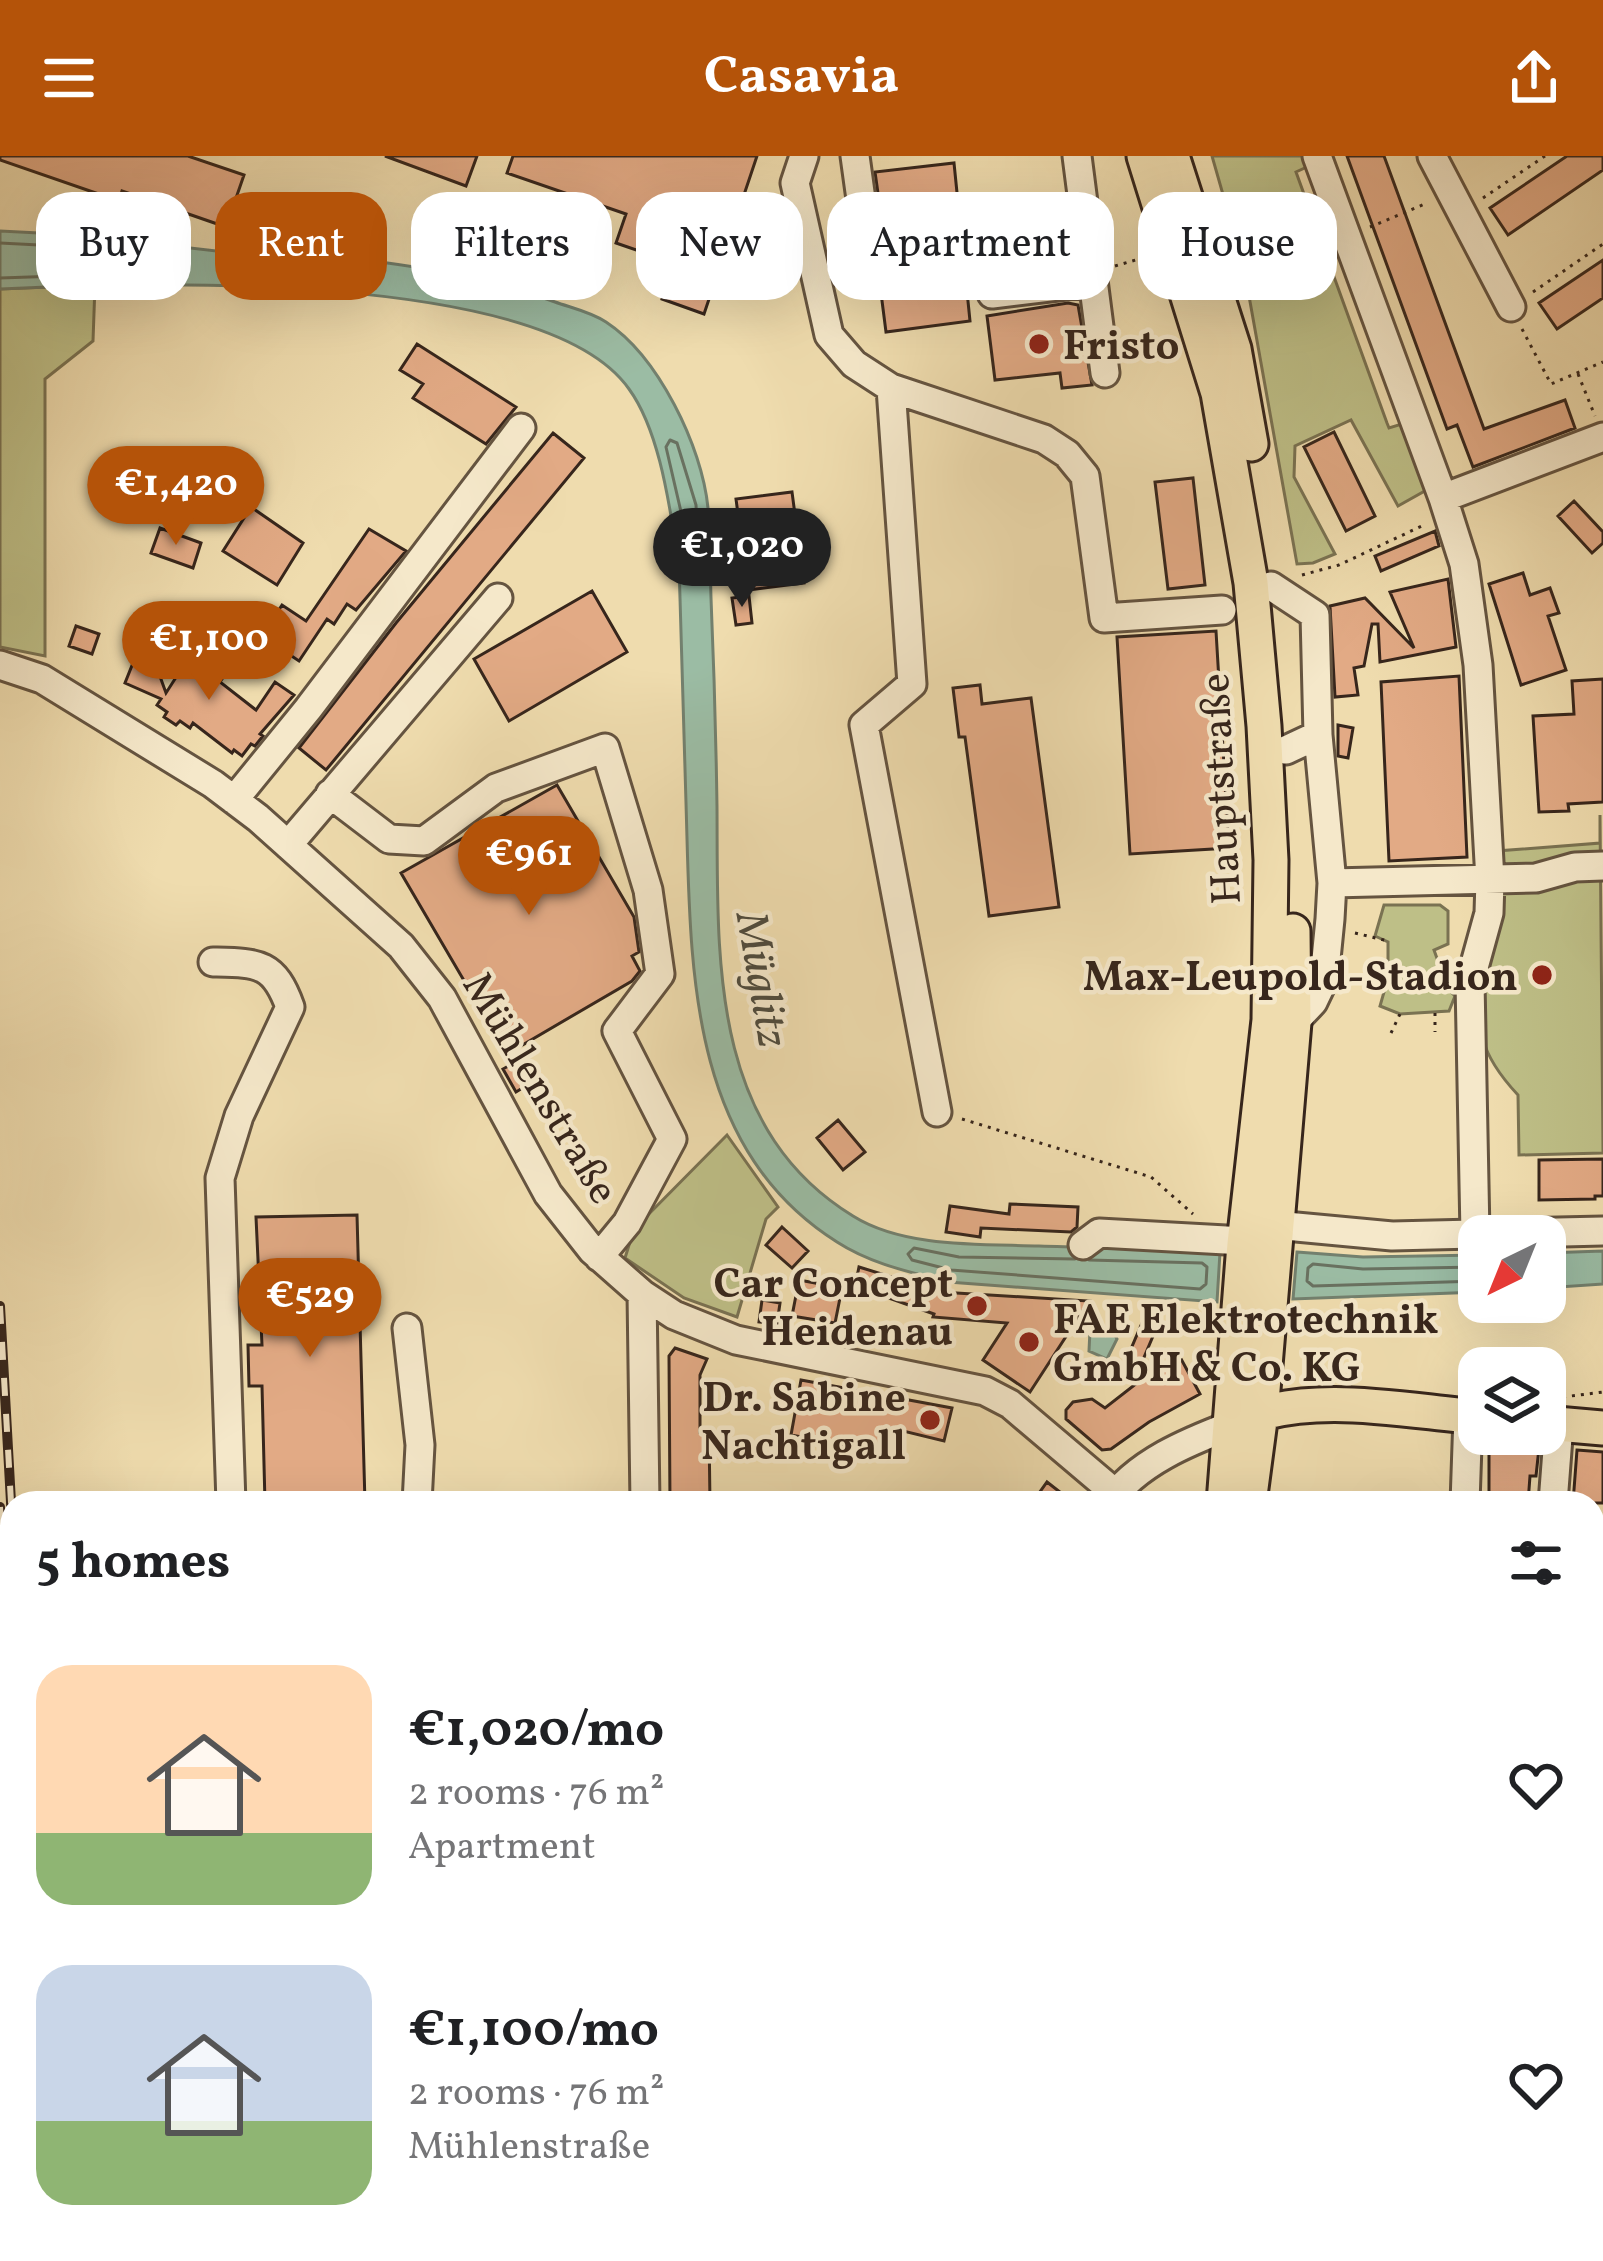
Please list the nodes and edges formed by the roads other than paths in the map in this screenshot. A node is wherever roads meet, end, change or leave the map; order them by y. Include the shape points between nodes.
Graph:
1 (804, 156) edge
2 (855, 156) edge
3 (1077, 156) edge
4 (1144, 156) edge
5 (1172, 156) edge
6 (1317, 156) edge
7 (1432, 156) edge
8 (860, 192) edge
9 (1081, 192) edge
10 (1094, 300) edge
11 (1511, 307) road end
12 (1105, 374) dead end
13 (891, 388) junction
14 (1599, 426) edge
15 (521, 428) dead end
16 (1446, 506) junction
17 (1270, 583) junction
18 (498, 598) dead end
19 (1222, 610) dead end
20 (0, 665) edge
21 (1318, 735) junction
22 (1286, 750) junction
23 (330, 794) junction
24 (234, 800) junction
25 (288, 845) junction
26 (1603, 866) edge
27 (1490, 880) junction
28 (1332, 883) junction
29 (214, 962) dead end
30 (1294, 1022) junction
31 (937, 1112) road end
32 (1475, 1215) edge
33 (1603, 1231) edge
34 (1566, 1232) edge
35 (1458, 1234) edge
36 (1252, 1239) junction
37 (1083, 1245) dead end
38 (599, 1257) junction
39 (642, 1294) junction
40 (407, 1328) dead end
41 (1458, 1416) edge
42 (1246, 1419) junction
43 (1566, 1420) edge
44 (1603, 1428) edge
45 (1470, 1455) edge
46 (1551, 1455) edge
47 (231, 1491) edge
48 (418, 1491) edge
49 (645, 1491) edge
50 (1104, 1491) edge
51 (1121, 1491) edge
52 (1227, 1491) edge
53 (1249, 1491) edge
54 (1466, 1491) edge
55 (1553, 1491) edge

1 - 13 street via 796,183 829,335
2 - 8 street
3 - 9 street
4 - 36 main road, Hauptstraße via 1218,393 1256,624 1271,860 1270,1020
5 - 17 main road, Hauptstraße via 1234,349
6 - 16 street
7 - 11 street
10 - 12 street
13 - 19 street via 1044,439 1066,454 1085,476 1104,618
13 - 31 street via 912,684 864,724
14 - 16 street
15 - 24 street
16 - 27 street via 1474,616
17 - 21 street via 1315,615
17 - 22 main road, Hauptstraße
18 - 23 street
20 - 24 street, Mühlenstraße via 84,702
21 - 22 street
21 - 28 street
22 - 30 main road, Hauptstraße
23 - 25 street
23 - 38 street via 389,839 424,841 496,788 604,748 648,890 660,974 617,1031 673,1139
24 - 25 street, Mühlenstraße
25 - 38 street, Mühlenstraße via 357,920 424,970 548,1194
26 - 27 street
27 - 28 street
27 - 32 street via 1470,982
28 - 30 street via 1324,979
29 - 47 street via 255,962 280,980 290,1007 220,1178
30 - 36 main road, Hauptstraße
33 - 34 street
35 - 36 street
36 - 37 street via 1099,1232
36 - 42 main road, Hauptstraße
38 - 39 street, Mühlenstraße
39 - 49 street
39 - 50 street, Mühlenstraße via 736,1340 985,1391 1010,1404
40 - 48 street
41 - 42 main road via 1336,1405
42 - 51 street via 1190,1440
42 - 52 main road, Hauptstraße
42 - 53 main road, Hauptstraße
43 - 44 main road
45 - 54 street
46 - 55 street

